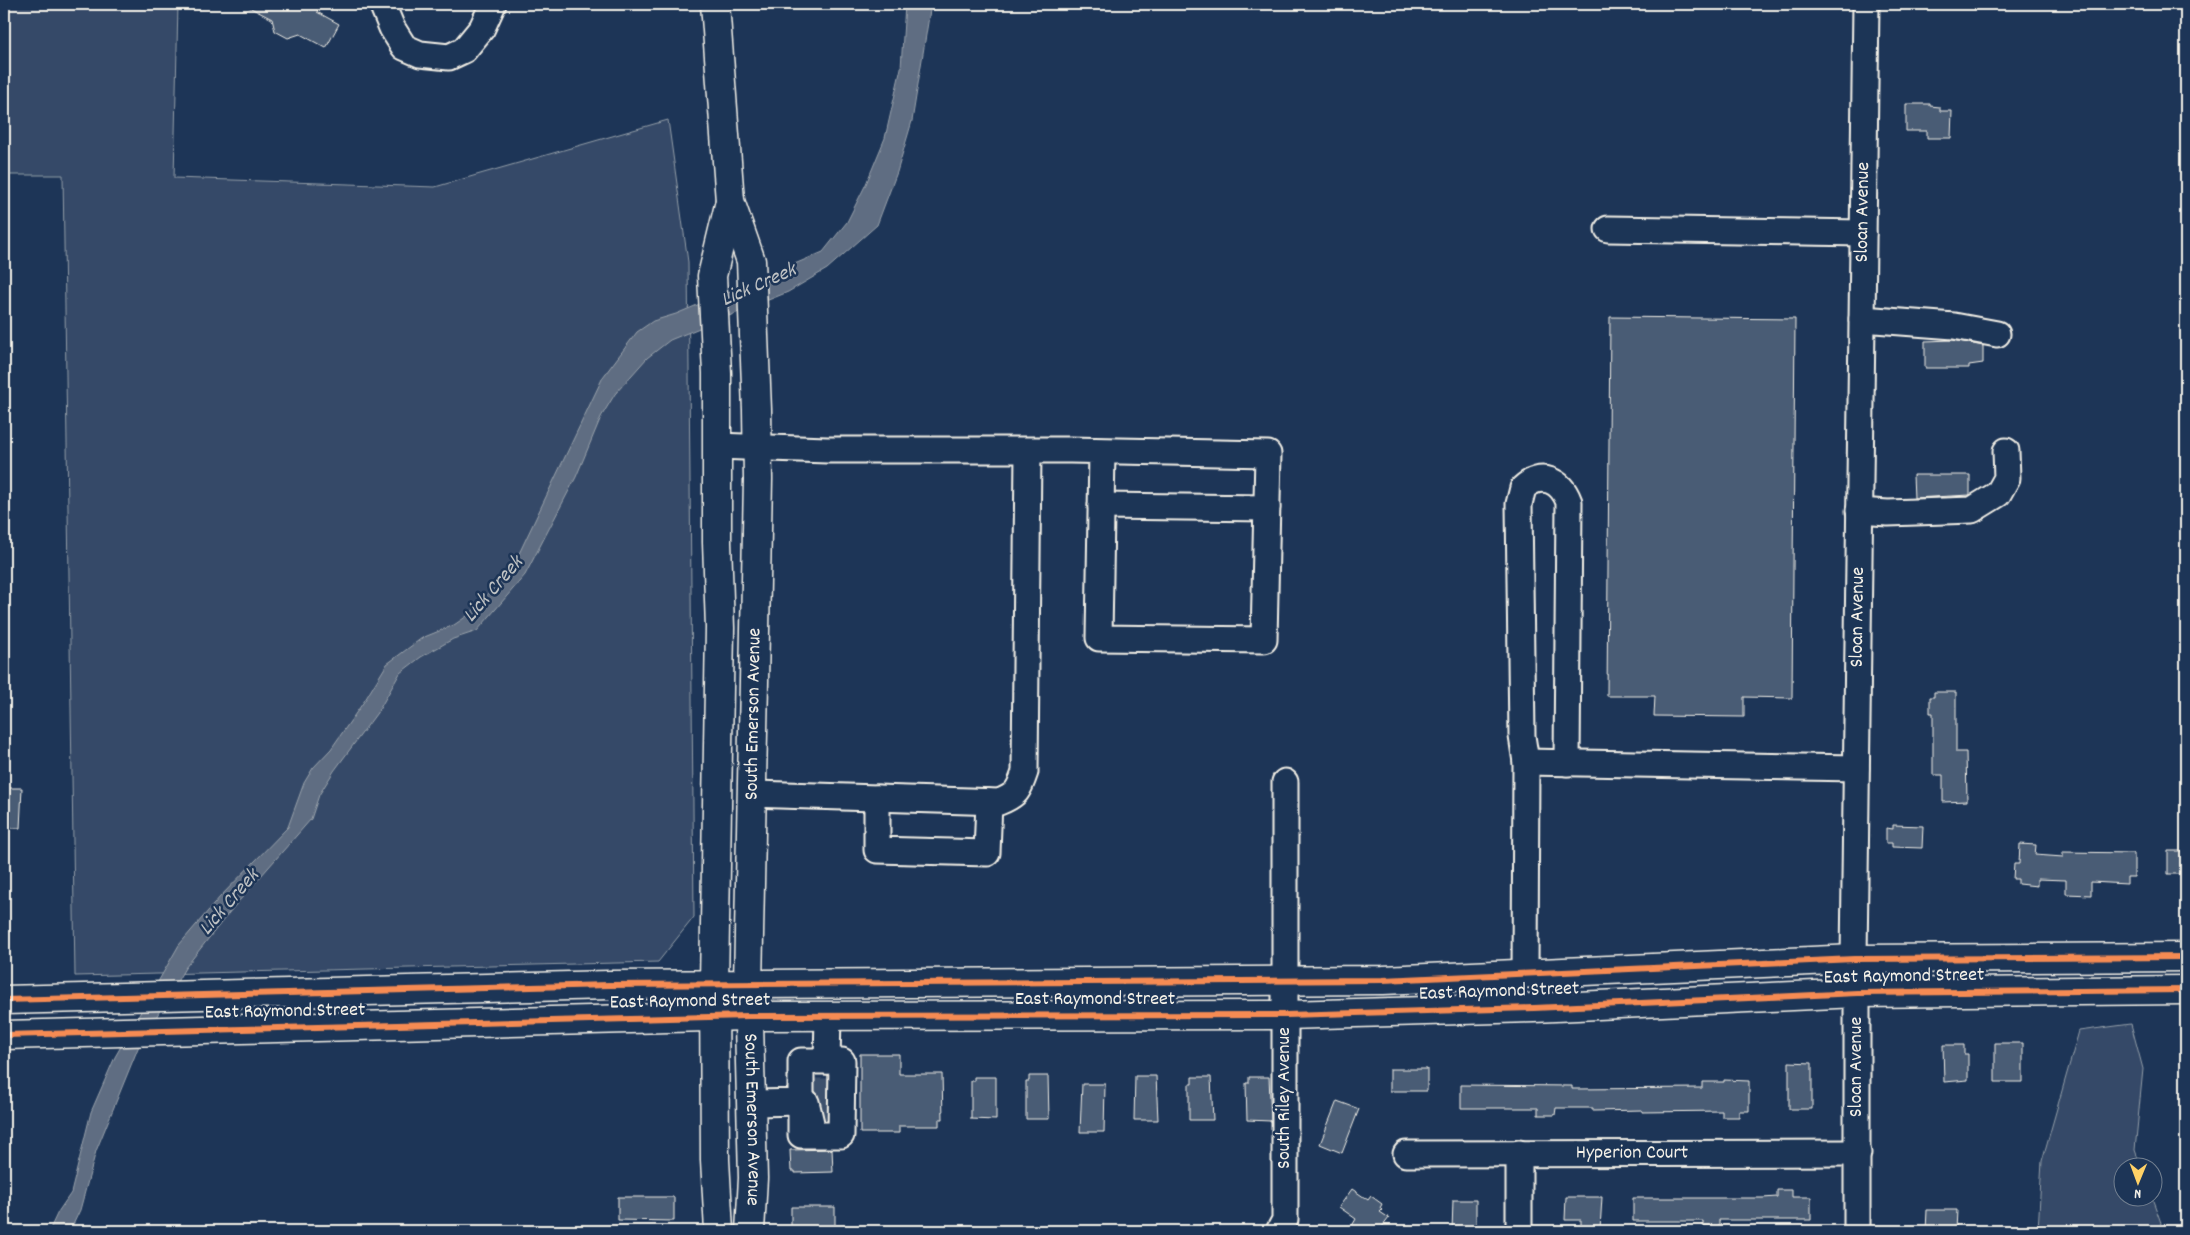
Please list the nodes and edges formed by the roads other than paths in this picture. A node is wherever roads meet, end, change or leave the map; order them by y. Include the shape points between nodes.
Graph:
1 (382, 4) edge
2 (493, 4) edge
3 (715, 4) edge
4 (1866, 4) edge
5 (730, 201) junction
6 (1608, 229) dead end
7 (1863, 233) junction
8 (1862, 319) junction
9 (1997, 334) dead end
10 (717, 446) junction
11 (758, 447) junction
12 (1028, 451) junction
13 (1102, 451) junction
14 (2006, 451) dead end
15 (1101, 506) junction
16 (1267, 508) junction
17 (1860, 511) junction
18 (1526, 762) junction
19 (1567, 763) junction
20 (1856, 768) junction
21 (1285, 782) dead end
22 (752, 794) junction
23 (877, 798) junction
24 (989, 802) junction
25 (2186, 957) edge
26 (1854, 959) junction
27 (1525, 974) junction
28 (1286, 980) junction
29 (714, 984) junction
30 (748, 985) junction
31 (2186, 990) edge
32 (1857, 993) junction
33 (4, 1000) edge
34 (1286, 1015) junction
35 (714, 1016) junction
36 (748, 1016) junction
37 (828, 1016) junction
38 (4, 1035) edge
39 (751, 1103) junction
40 (1518, 1153) junction
41 (1858, 1153) junction
42 (1406, 1154) dead end
43 (719, 1231) edge
44 (750, 1231) edge
45 (1279, 1231) edge
46 (1519, 1231) edge
47 (1857, 1231) edge

1 - 2 street via 404,47 420,54 449,57 464,50 482,28
3 - 5 main road, South Emerson Avenue
4 - 7 street, Sloan Avenue
5 - 10 main road, South Emerson Avenue via 712,276
5 - 11 main road, South Emerson Avenue via 751,261
6 - 7 street
7 - 8 street, Sloan Avenue
8 - 9 street via 1954,326
8 - 17 street, Sloan Avenue
10 - 11 street
10 - 29 main road, South Emerson Avenue via 720,628
11 - 12 street
11 - 22 main road, South Emerson Avenue
12 - 13 street
12 - 24 street via 1024,772 1020,788 1011,797
13 - 15 street
13 - 16 street via 1268,454
14 - 17 street via 2007,478 1998,494 1972,510
15 - 16 street
15 - 16 street via 1099,638 1255,640 1264,640
17 - 20 street, Sloan Avenue
18 - 19 street
18 - 19 street via 1522,736 1519,504 1523,488 1530,481 1545,478 1561,487 1569,502
18 - 27 street
19 - 20 street
20 - 26 street, Sloan Avenue
21 - 28 street, South Riley Avenue
22 - 23 street
22 - 30 main road, South Emerson Avenue
23 - 24 street
23 - 24 street via 877,850 987,853
25 - 26 main road, East Raymond Street
26 - 27 main road, East Raymond Street
26 - 32 street, Sloan Avenue
27 - 28 main road, East Raymond Street
28 - 30 main road, East Raymond Street
28 - 34 street, South Riley Avenue
29 - 30 main road, East Raymond Street
29 - 33 main road, East Raymond Street
29 - 35 main road, South Emerson Avenue
30 - 36 main road, South Emerson Avenue
31 - 32 main road, East Raymond Street
32 - 34 main road, East Raymond Street
32 - 41 street, Sloan Avenue
34 - 37 main road, East Raymond Street
34 - 45 street, South Riley Avenue via 1285,1220
35 - 36 main road, East Raymond Street
35 - 38 main road, East Raymond Street
35 - 43 main road, South Emerson Avenue
36 - 37 main road, East Raymond Street
36 - 39 main road, South Emerson Avenue
37 - 39 street via 821,1097
39 - 44 main road, South Emerson Avenue via 753,1178
40 - 41 street, Hyperion Court
40 - 42 street, Hyperion Court
40 - 46 street
41 - 47 street, Sloan Avenue

